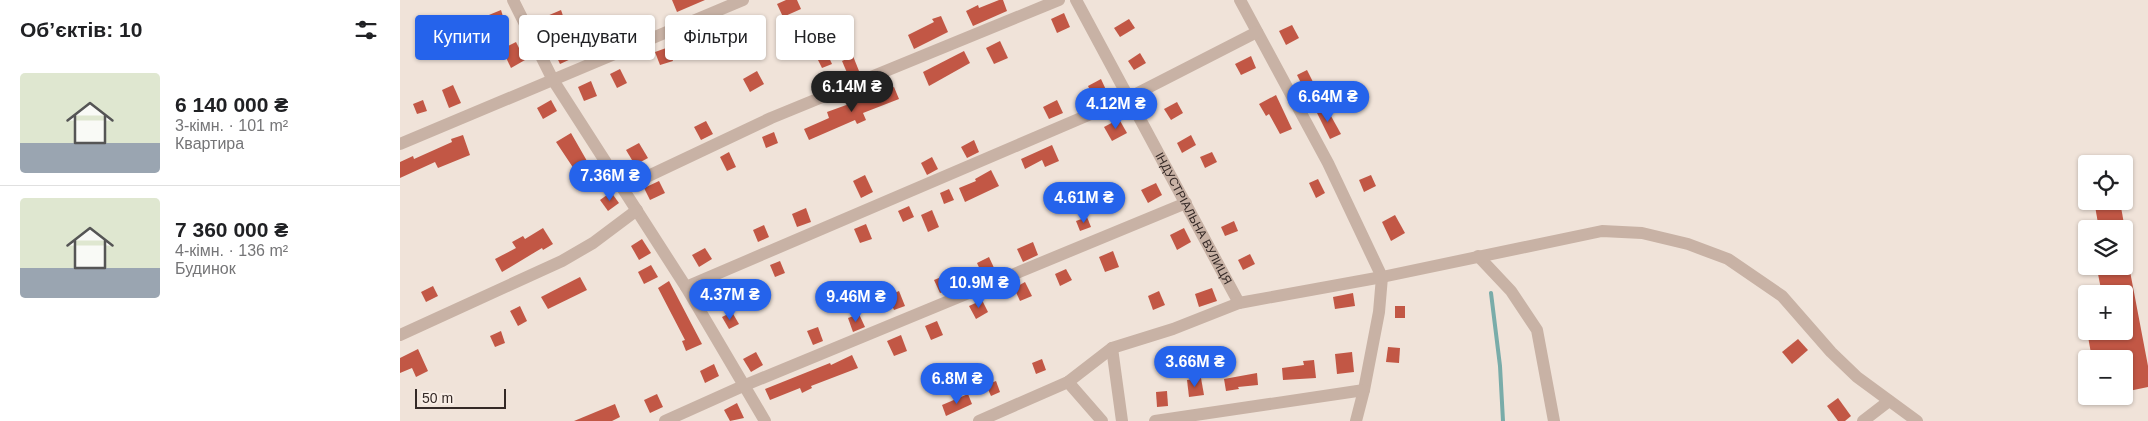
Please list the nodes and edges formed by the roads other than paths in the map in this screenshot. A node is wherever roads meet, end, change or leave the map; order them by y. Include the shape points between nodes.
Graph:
1 (512, 0) edge
2 (743, 0) edge
3 (1059, 0) edge
4 (1076, 0) edge
5 (1240, 0) edge
6 (1258, 32) junction
7 (553, 80) junction
8 (1128, 98) junction
9 (400, 144) edge
10 (623, 188) junction
11 (1186, 203) junction
12 (637, 210) junction
13 (1478, 256) junction
14 (1382, 277) junction
15 (686, 287) junction
16 (1238, 303) junction
17 (400, 335) edge
18 (1112, 348) junction
19 (1068, 382) junction
20 (743, 386) junction
21 (1364, 390) junction
22 (1889, 400) junction
23 (665, 421) edge
24 (765, 421) edge
25 (979, 421) edge
26 (1102, 421) edge
27 (1122, 421) edge
28 (1155, 421) edge
29 (1356, 421) edge
30 (1554, 421) edge
31 (1863, 421) edge
32 (1917, 421) edge

1 - 7 street
2 - 7 street
3 - 10 street via 771,118
4 - 8 street, ІНДУСТРІАЛЬНА ВУЛИЦЯ
5 - 6 street
6 - 8 street
6 - 14 street via 1328,163
7 - 9 street
7 - 10 street
8 - 11 street, ІНДУСТРІАЛЬНА ВУЛИЦЯ
8 - 15 street
10 - 12 street
11 - 16 street, ІНДУСТРІАЛЬНА ВУЛИЦЯ
11 - 20 street
12 - 15 street
12 - 17 street via 593,243 562,261
13 - 14 street
13 - 22 street via 1602,231 1642,234 1688,244 1728,259 1782,296 1831,352
13 - 30 street via 1511,290 1537,330
14 - 16 street
14 - 21 street via 1379,312
15 - 20 street
16 - 18 street via 1173,329
18 - 19 street
18 - 27 street
19 - 25 street
19 - 26 street
20 - 23 street
20 - 24 street
21 - 28 street
21 - 29 street
22 - 31 street
22 - 32 street

